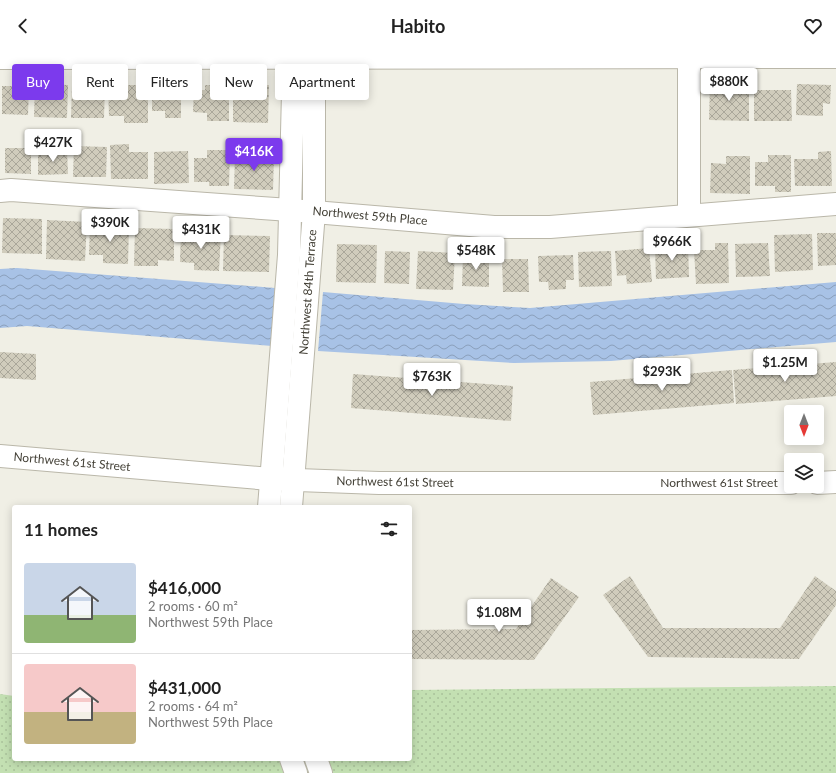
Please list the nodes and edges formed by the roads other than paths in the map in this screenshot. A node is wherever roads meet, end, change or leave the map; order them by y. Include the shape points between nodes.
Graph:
1 (304, 55) edge
2 (688, 55) edge
3 (836, 57) edge
4 (0, 58) edge
5 (0, 191) edge
6 (836, 204) edge
7 (290, 210) junction
8 (314, 212) junction
9 (688, 215) junction
10 (0, 456) edge
11 (270, 479) junction
12 (293, 480) junction
13 (784, 482) edge
14 (824, 482) edge
15 (836, 482) edge
16 (269, 505) edge
17 (291, 505) edge
18 (292, 761) edge
19 (317, 761) edge
20 (296, 773) edge
21 (321, 773) edge

1 - 2 street
1 - 4 street
1 - 7 street, Northwest 84th Terrace
1 - 8 street, Northwest 84th Terrace
2 - 3 street
2 - 9 street
5 - 7 street, Northwest 59th Place
6 - 9 street, Northwest 59th Place
7 - 8 street, Northwest 59th Place
7 - 11 street, Northwest 84th Terrace via 289,255
8 - 9 street, Northwest 59th Place via 494,227 550,227
8 - 12 street, Northwest 84th Terrace
10 - 11 street, Northwest 61st Street
11 - 12 street, Northwest 61st Street
11 - 16 street, Northwest 84th Terrace
12 - 13 street, Northwest 61st Street via 379,483
12 - 17 street, Northwest 84th Terrace
14 - 15 street
18 - 20 street
19 - 21 street

